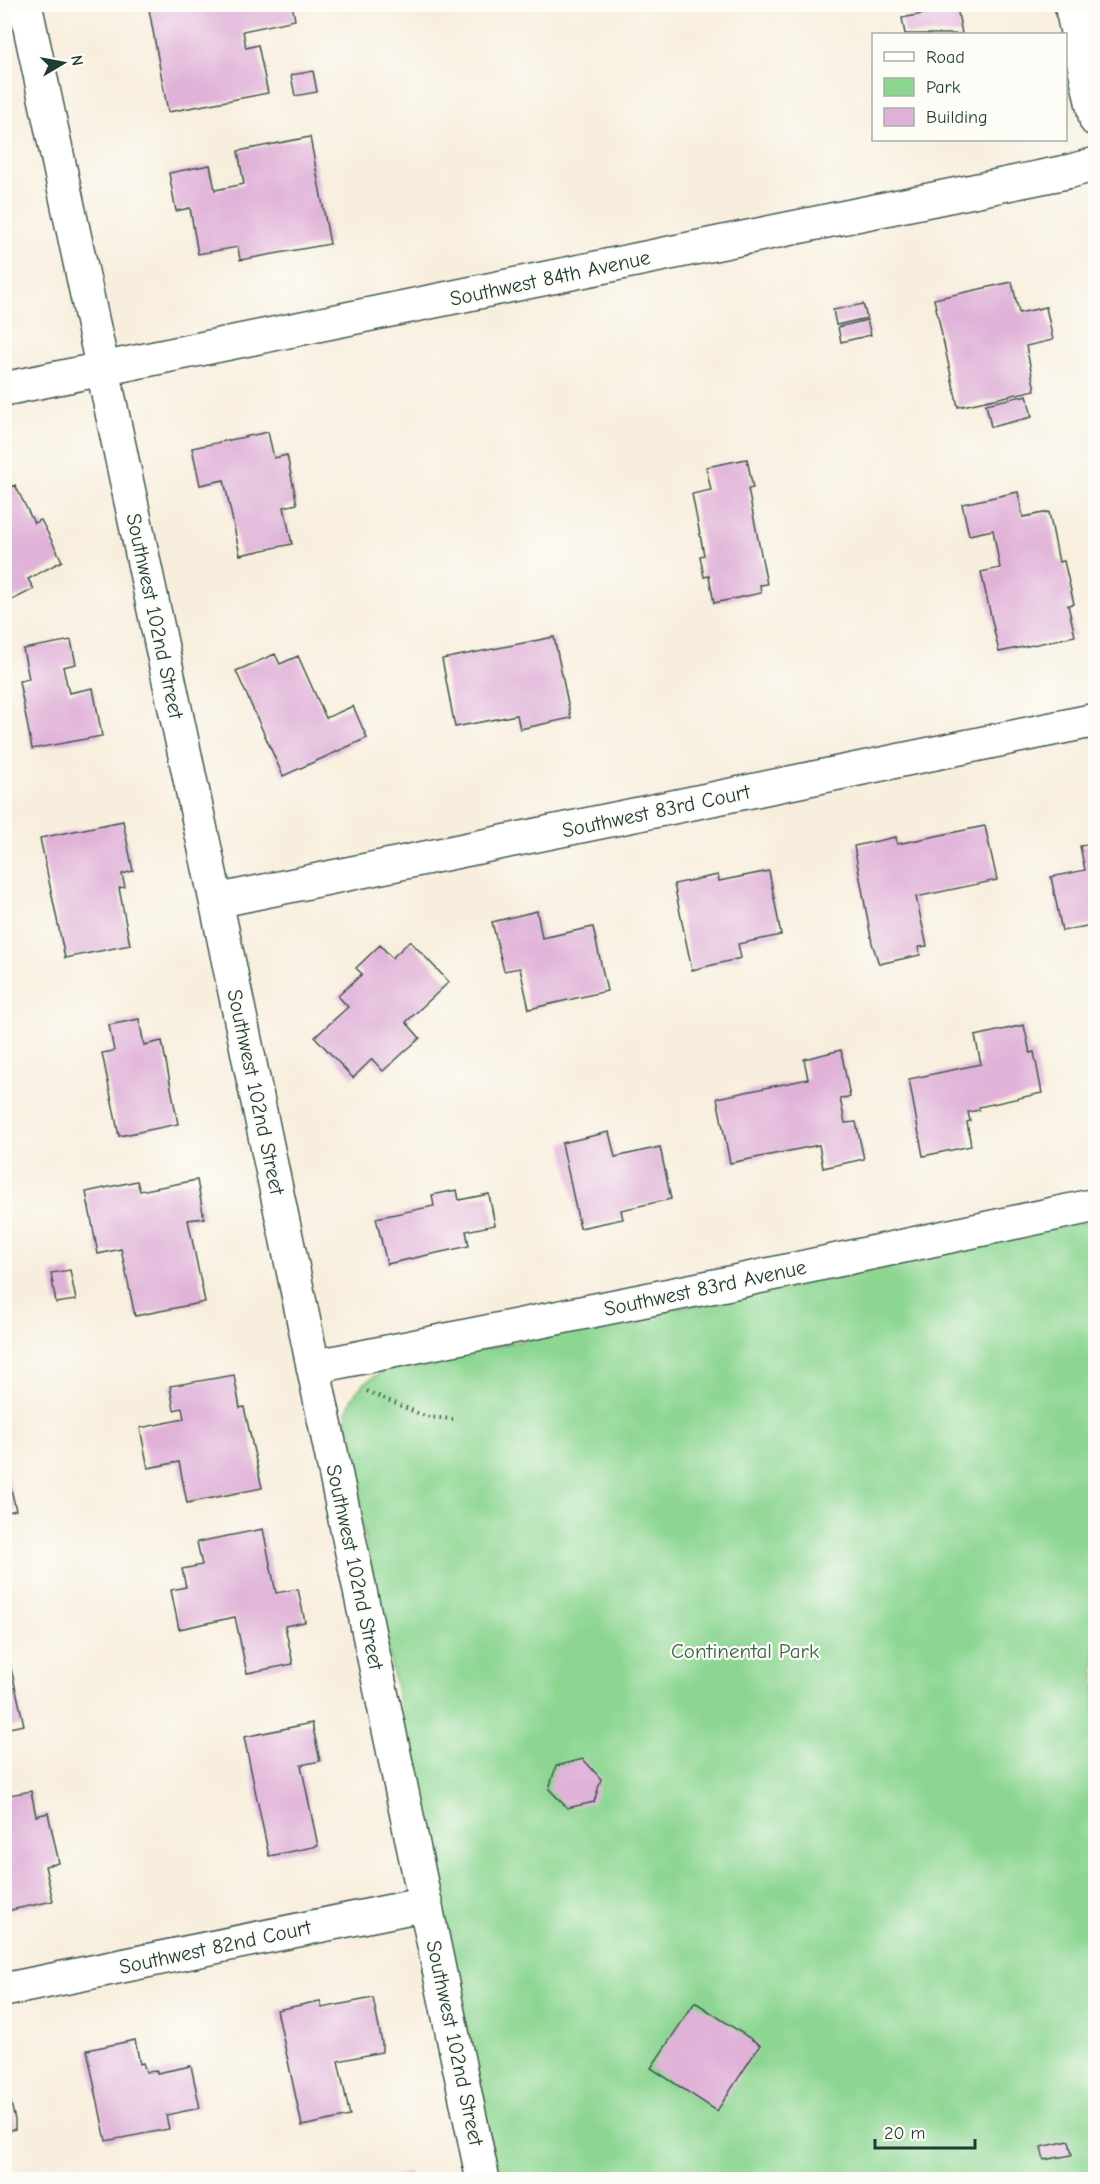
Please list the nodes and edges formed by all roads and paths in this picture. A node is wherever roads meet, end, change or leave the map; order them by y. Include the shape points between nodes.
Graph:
1 (25, 4) edge
2 (1071, 4) edge
3 (1095, 120) edge
4 (1095, 164) edge
5 (103, 370) junction
6 (4, 389) edge
7 (1095, 720) edge
8 (216, 901) junction
9 (1095, 1205) edge
10 (313, 1367) junction
11 (362, 1388) dead end
12 (453, 1419) dead end
13 (426, 1904) junction
14 (4, 1990) edge
15 (483, 2180) edge

1 - 5 street, Southwest 102nd Street
2 - 3 street
4 - 5 street, Southwest 84th Avenue
5 - 6 street, Southwest 84th Avenue
5 - 8 street, Southwest 102nd Street
7 - 8 street, Southwest 83rd Court
8 - 10 street, Southwest 102nd Street
9 - 10 street, Southwest 83rd Avenue
10 - 13 street, Southwest 102nd Street
11 - 12 path via 427,1417
13 - 14 street, Southwest 82nd Court
13 - 15 street, Southwest 102nd Street

